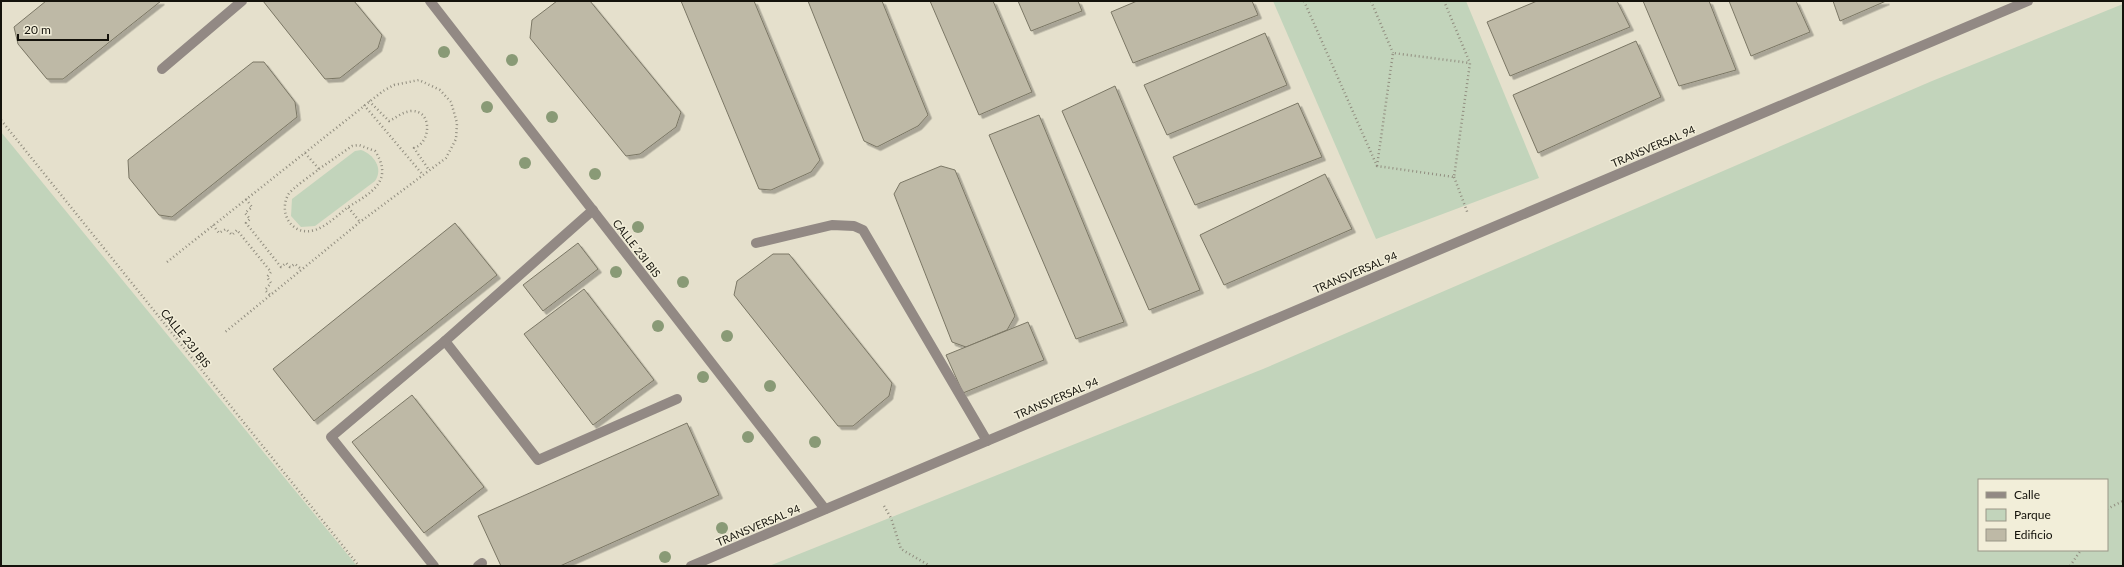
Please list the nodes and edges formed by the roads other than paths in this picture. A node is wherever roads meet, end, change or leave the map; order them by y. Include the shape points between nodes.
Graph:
1 (242, 1) edge
2 (2028, 1) edge
3 (434, 2) edge
4 (162, 69) dead end
5 (593, 210) junction
6 (756, 244) dead end
7 (445, 341) junction
8 (676, 399) dead end
9 (987, 441) junction
10 (825, 509) junction
11 (434, 566) edge
12 (691, 566) edge

1 - 4 street
2 - 9 street, TRANSVERSAL 94
3 - 5 street, CALLE 23I BIS
5 - 7 street
5 - 10 street, CALLE 23I BIS
6 - 9 street via 832,225 849,225 863,230
7 - 8 street via 538,460
7 - 11 street via 330,437
9 - 10 street, TRANSVERSAL 94
10 - 12 street, TRANSVERSAL 94

